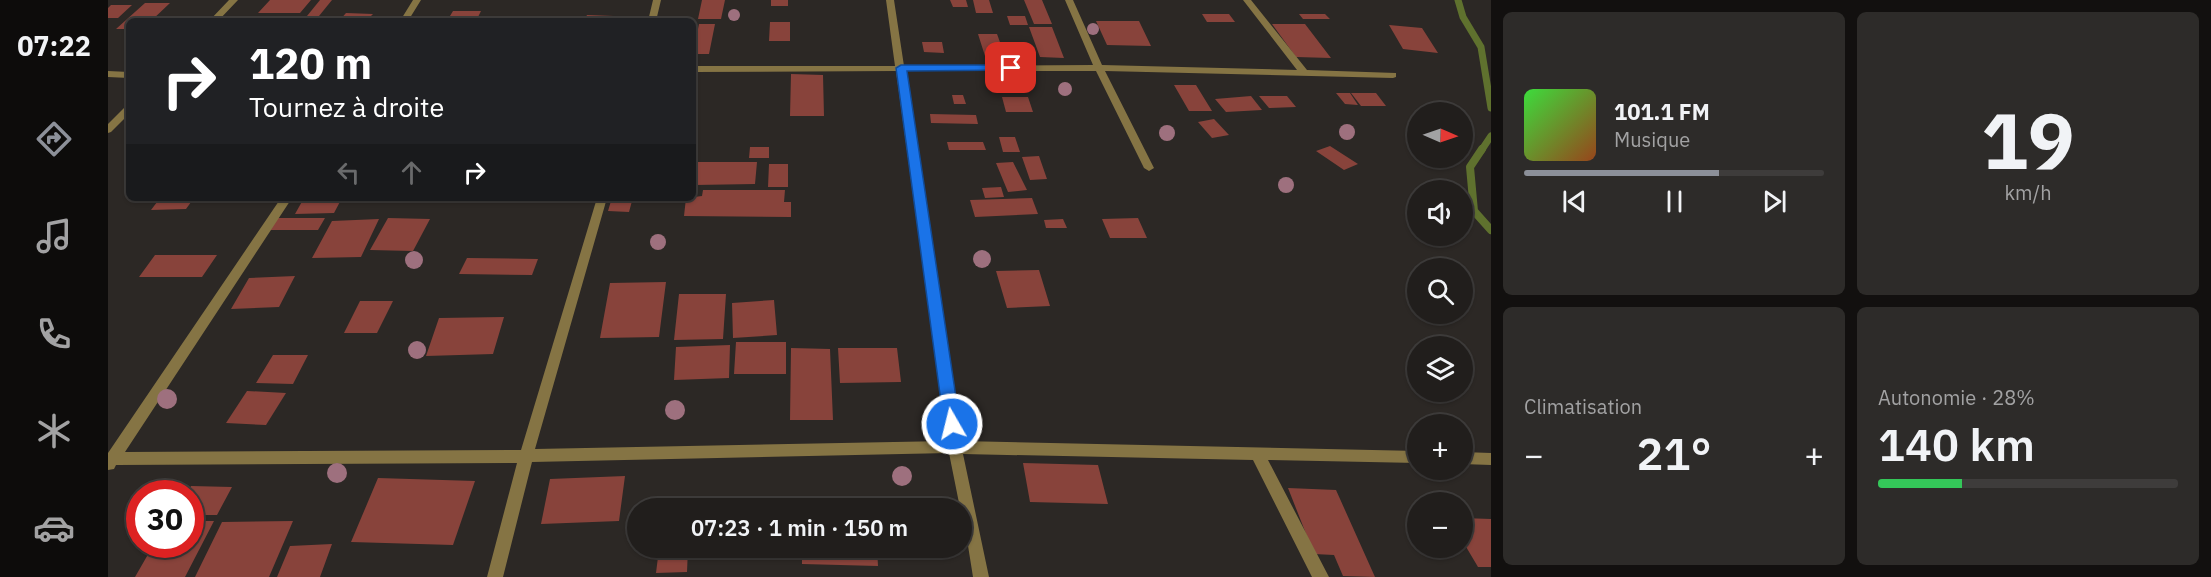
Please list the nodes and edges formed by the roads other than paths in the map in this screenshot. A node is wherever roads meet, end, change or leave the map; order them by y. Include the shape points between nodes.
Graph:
1 (234, 0) edge
2 (417, 0) edge
3 (657, 0) edge
4 (890, 0) edge
5 (1069, 0) edge
6 (1247, 0) edge
7 (216, 18) edge
8 (406, 18) edge
9 (653, 18) edge
10 (901, 68) junction
11 (1099, 68) junction
12 (696, 69) edge
13 (1304, 73) junction
14 (108, 74) edge
15 (126, 75) edge
16 (1393, 75) dead end
17 (126, 111) edge
18 (108, 130) edge
19 (1149, 168) dead end
20 (285, 201) edge
21 (601, 201) edge
22 (955, 447) junction
23 (1256, 452) junction
24 (526, 456) junction
25 (1407, 457) edge
26 (1473, 458) edge
27 (1491, 459) edge
28 (109, 461) edge
29 (495, 577) edge
30 (981, 577) edge
31 (1321, 577) edge

1 - 7 street
2 - 8 street
3 - 9 street
4 - 10 street
5 - 11 street
6 - 13 street
10 - 11 street
10 - 12 street
10 - 22 street
11 - 13 street
11 - 19 street
13 - 16 street
14 - 15 street
17 - 18 street
20 - 28 street
21 - 24 street
22 - 23 street
22 - 24 street
22 - 30 street
23 - 25 street
23 - 31 street
24 - 28 street
24 - 29 street
26 - 27 street

